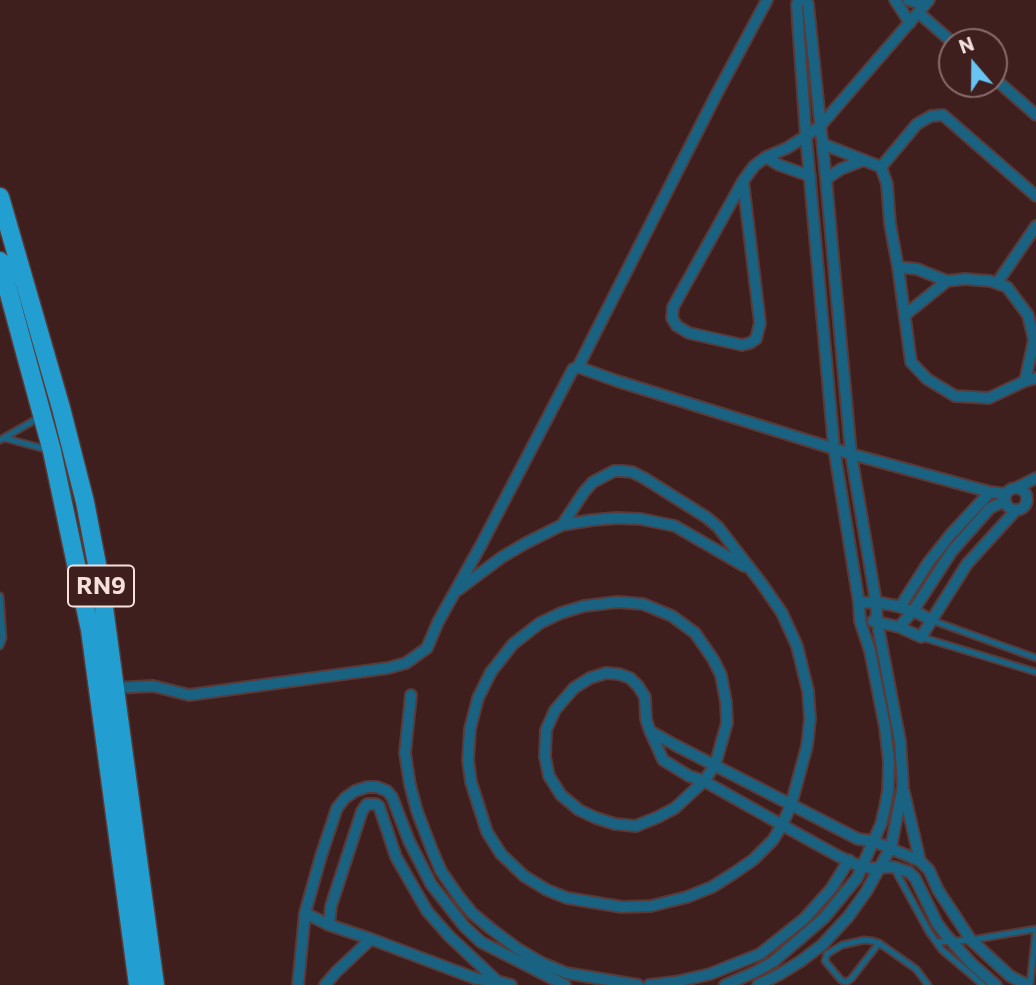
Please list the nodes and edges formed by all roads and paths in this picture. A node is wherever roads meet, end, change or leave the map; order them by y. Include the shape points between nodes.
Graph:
1 (768, 0) edge
2 (799, 0) edge
3 (806, 0) edge
4 (895, 0) edge
5 (908, 0) edge
6 (925, 6) edge
7 (910, 23) junction
8 (942, 28) edge
9 (1008, 90) edge
10 (1036, 115) edge
11 (821, 125) junction
12 (806, 136) junction
13 (823, 144) junction
14 (765, 157) junction
15 (864, 160) junction
16 (881, 167) junction
17 (810, 176) junction
18 (826, 178) junction
19 (743, 181) junction
20 (1036, 196) edge
21 (0, 197) edge
22 (1036, 226) edge
23 (0, 261) edge
24 (898, 267) junction
25 (947, 281) junction
26 (997, 283) junction
27 (905, 315) junction
28 (1035, 340) edge
29 (578, 367) junction
30 (1030, 379) edge
31 (42, 415) junction
32 (2, 439) edge
33 (834, 448) junction
34 (52, 451) junction
35 (851, 454) junction
36 (1036, 478) edge
37 (990, 492) junction
38 (1009, 494) junction
39 (1028, 502) edge
40 (562, 525) junction
41 (749, 569) junction
42 (454, 593) junction
43 (0, 596) edge
44 (876, 602) junction
45 (859, 603) junction
46 (1, 607) edge
47 (900, 607) junction
48 (913, 611) junction
49 (931, 620) junction
50 (860, 621) junction
51 (877, 621) junction
52 (899, 627) junction
53 (921, 637) junction
54 (0, 646) edge
55 (1036, 658) edge
56 (1036, 672) edge
57 (115, 688) junction
58 (411, 695) dead end
59 (650, 731) junction
60 (715, 765) junction
61 (704, 781) junction
62 (903, 786) junction
63 (791, 805) junction
64 (782, 825) junction
65 (873, 841) junction
66 (891, 847) junction
67 (849, 860) junction
68 (920, 861) junction
69 (863, 867) junction
70 (894, 867) junction
71 (880, 868) junction
72 (306, 914) junction
73 (329, 925) junction
74 (1036, 929) edge
75 (371, 939) junction
76 (971, 940) junction
77 (936, 942) junction
78 (953, 942) junction
79 (879, 943) junction
80 (773, 962) junction
81 (780, 974) junction
82 (972, 977) junction
83 (498, 981) junction
84 (478, 982) edge
85 (138, 985) edge
86 (155, 985) edge
87 (298, 985) edge
88 (325, 985) edge
89 (511, 985) edge
90 (565, 985) edge
91 (638, 985) edge
92 (649, 985) edge
93 (725, 985) edge
94 (758, 985) edge
95 (928, 985) edge
96 (967, 985) edge
97 (983, 985) edge
98 (996, 985) edge
99 (1028, 985) edge

1 - 29 street
2 - 12 street
3 - 11 street
4 - 7 street
5 - 6 street
6 - 7 street
6 - 8 street
7 - 11 street
9 - 10 street
11 - 12 street
11 - 13 street
12 - 14 street
12 - 17 street
13 - 15 street
13 - 18 street
14 - 17 street
14 - 19 street
15 - 16 street
15 - 18 street
16 - 20 street via 917,124 943,115
16 - 24 street
17 - 33 street
18 - 35 street
19 - 19 street via 673,307 672,318 689,333 742,345 756,339 760,323
21 - 57 highway, RN9 via 85,502
22 - 26 street
23 - 31 highway, RN9
24 - 25 street
24 - 27 street
25 - 26 street
25 - 27 street
26 - 28 street via 1007,287 1028,315
27 - 30 street via 911,362 927,379 955,396 989,398
28 - 30 street
29 - 33 street
29 - 42 street
31 - 32 lane
31 - 34 highway, RN9
32 - 34 lane
33 - 35 street
33 - 45 street
34 - 85 highway, RN9 via 90,630
35 - 37 street
35 - 44 street
36 - 38 street
37 - 38 street
37 - 47 street via 951,534
38 - 39 street via 1023,490
38 - 39 street via 1009,508
38 - 48 street via 982,515 951,551
39 - 49 street via 967,564
40 - 41 street via 617,518 675,526
40 - 41 street via 593,482 614,471 632,472 706,517 728,538
40 - 42 street via 502,557
41 - 63 street via 782,613 797,646 808,691 807,746
42 - 57 street via 427,648 397,666 189,695 153,686
43 - 46 lane
44 - 45 street
44 - 47 street
44 - 51 street
45 - 50 street
46 - 54 lane
47 - 48 street
48 - 49 street
48 - 52 street
49 - 53 street
49 - 55 lane
50 - 51 street
50 - 65 street via 870,651 889,762 886,807
51 - 52 street
51 - 62 street via 900,741
52 - 53 street
53 - 56 lane
57 - 86 highway, RN9
58 - 91 street via 405,753 410,785 441,871 459,897 490,928 541,963 566,973
59 - 60 street
59 - 61 street via 663,760
59 - 61 street via 645,697 630,678 606,673 590,678 564,698 546,730 549,776 561,795 579,810 615,824 636,826 676,808
60 - 61 street
60 - 63 street
60 - 64 street via 727,723 721,676 695,633 672,616 643,604 584,606 540,623 513,644 491,672 470,729 471,782 487,832 524,876 567,898 622,907 687,897 712,887 752,860
61 - 64 street
62 - 66 street
62 - 68 street
63 - 64 street
63 - 65 street via 858,839
64 - 67 street
65 - 66 street
65 - 69 street
66 - 68 street
66 - 71 street
67 - 69 street
67 - 92 street via 804,919 760,954 710,974
68 - 76 street
69 - 71 street
69 - 80 street via 824,918
70 - 71 street
70 - 77 lane
70 - 78 street via 915,878 937,923
71 - 81 street via 848,917 801,961
72 - 73 street
72 - 87 street
72 - 90 street via 337,808 355,791 377,787 392,797 431,884 464,926 481,942
73 - 75 street
73 - 83 street via 362,811 367,804 376,804 396,858 427,911
74 - 76 lane
74 - 99 lane
75 - 84 street
75 - 88 street
76 - 78 lane
76 - 99 street via 1010,976
77 - 78 lane
77 - 82 lane
78 - 98 street
79 - 79 lane via 846,982 825,961 827,954 851,942
79 - 95 lane via 916,969
80 - 81 street
80 - 93 street
81 - 94 street
82 - 96 lane
82 - 97 lane
83 - 84 street
83 - 89 street

